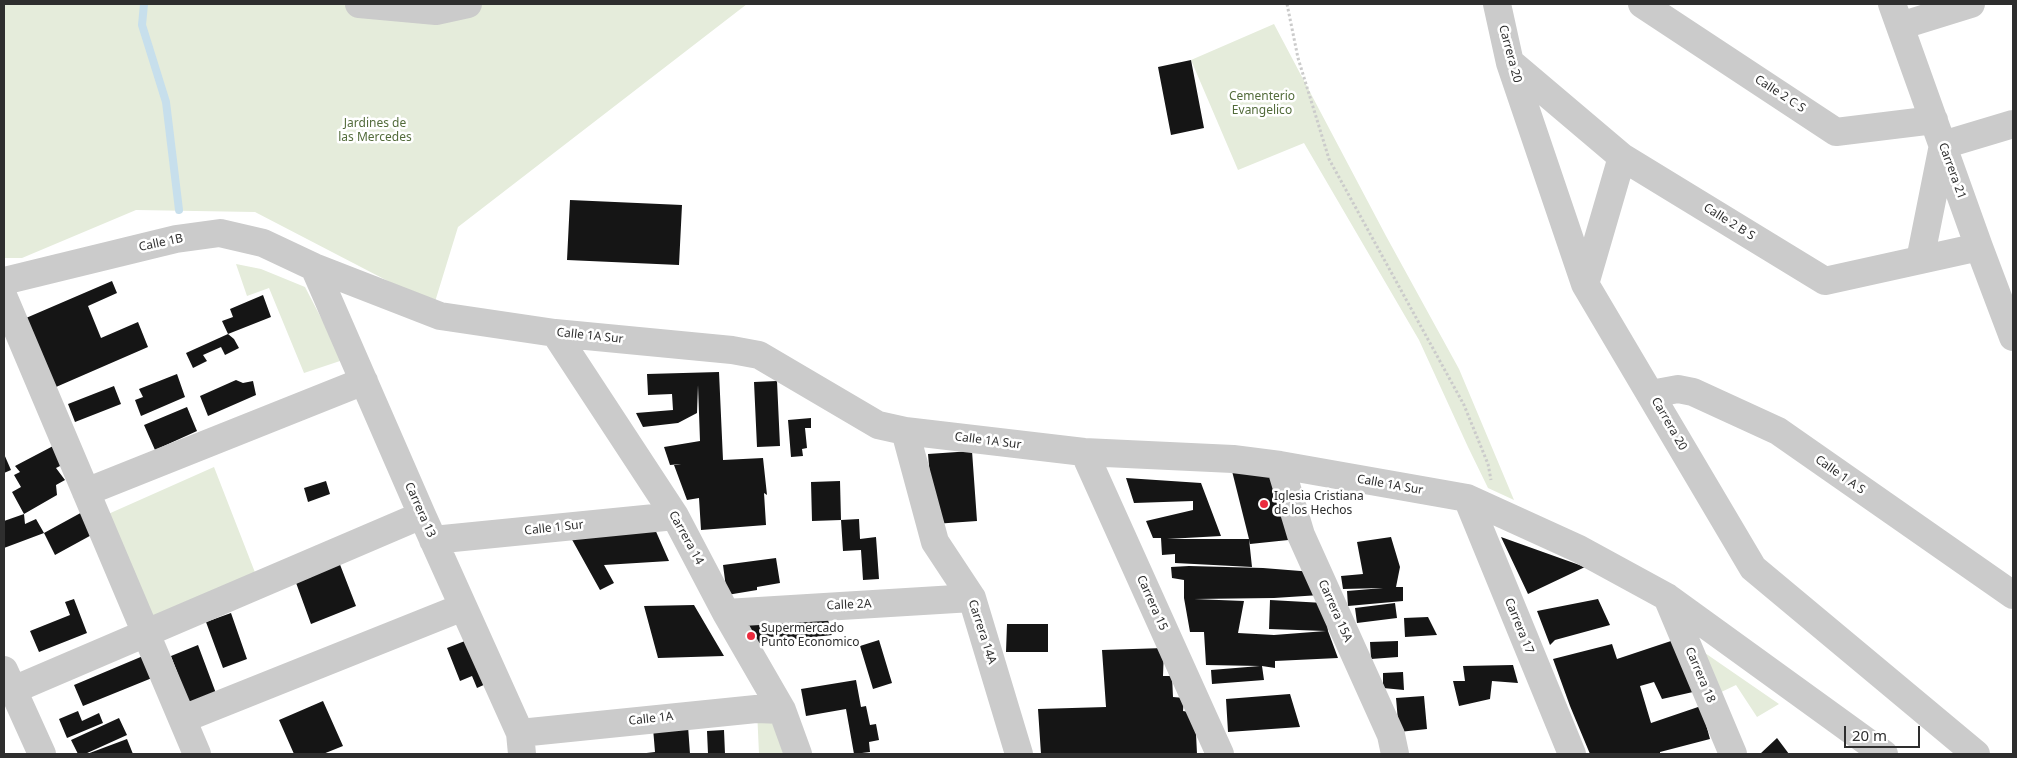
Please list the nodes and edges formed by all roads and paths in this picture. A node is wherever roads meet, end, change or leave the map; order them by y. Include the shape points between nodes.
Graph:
1 (359, 4) edge
2 (468, 4) edge
3 (1288, 4) edge
4 (1497, 4) edge
5 (1642, 4) edge
6 (1971, 4) edge
7 (1896, 15) edge
8 (1510, 63) junction
9 (1934, 120) junction
10 (2013, 124) edge
11 (1942, 145) junction
12 (1622, 157) junction
13 (1979, 247) junction
14 (1920, 260) junction
15 (314, 267) junction
16 (2003, 280) edge
17 (4, 281) edge
18 (1585, 284) junction
19 (4, 298) edge
20 (555, 333) junction
21 (2013, 337) edge
22 (364, 381) junction
23 (1651, 394) junction
24 (905, 431) junction
25 (1084, 452) junction
26 (1280, 465) junction
27 (86, 492) junction
28 (1477, 503) junction
29 (422, 515) junction
30 (675, 516) junction
31 (433, 540) junction
32 (2013, 596) edge
33 (1667, 597) junction
34 (972, 598) junction
35 (463, 607) junction
36 (726, 613) junction
37 (146, 633) junction
38 (8, 680) edge
39 (782, 710) junction
40 (1554, 712) junction
41 (182, 720) junction
42 (520, 748) edge
43 (42, 754) edge
44 (197, 754) edge
45 (798, 754) edge
46 (1019, 754) edge
47 (1220, 754) edge
48 (1395, 754) edge
49 (1561, 754) edge
50 (1572, 754) edge
51 (1733, 754) edge
52 (1884, 754) edge
53 (1976, 754) edge

1 - 2 street via 436,11
3 - 28 path via 1298,58 1329,158 1464,404 1488,464 1491,479
4 - 8 street, Carrera 20
5 - 9 street, Calle 2 C S via 1836,132
6 - 7 street
7 - 9 street, Carrera 21
8 - 12 street, Calle 2 B S
8 - 18 street, Carrera 20
9 - 11 street, Carrera 21
10 - 11 street
11 - 13 street, Carrera 21
11 - 14 street
12 - 14 street, Calle 2 B S via 1825,281
12 - 18 street
13 - 14 street, Calle 2 B S
13 - 16 street, Carrera 21
15 - 17 street, Calle 1B via 262,242 220,233 176,239
15 - 20 street, Calle 1A Sur via 440,316
15 - 22 street, Carrera 13
16 - 21 street, Carrera 21
18 - 23 street, Carrera 20
19 - 27 street
20 - 24 street, Calle 1A Sur via 759,355 878,425
20 - 30 street, Carrera 14
22 - 27 street
22 - 29 street, Carrera 13
23 - 32 street, Calle 1 A S via 1678,389 1693,392 1778,432
23 - 53 street, Carrera 20 via 1753,568
24 - 25 street, Calle 1A Sur
24 - 34 street, Carrera 14A via 935,542
25 - 26 street, Calle 1A Sur via 1233,459
25 - 47 street, Carrera 15
26 - 28 street, Calle 1A Sur
26 - 48 street, Carrera 15A via 1301,535 1391,735
27 - 37 street
28 - 33 street, Calle 1A Sur via 1578,549
28 - 40 street, Carrera 17
29 - 31 street, Carrera 13
29 - 37 street
30 - 31 street, Calle 1 Sur
30 - 36 street, Carrera 14
31 - 35 street, Carrera 13
33 - 51 street, Carrera 18
33 - 52 street
34 - 36 street, Calle 2A
34 - 46 street, Carrera 14A
35 - 41 street
35 - 42 street, Carrera 13
36 - 39 street, Carrera 14
37 - 38 street
37 - 41 street
38 - 43 street
39 - 42 street, Calle 1A via 756,708
39 - 45 street, Carrera 14
40 - 49 street
40 - 50 street, Carrera 17
41 - 44 street

